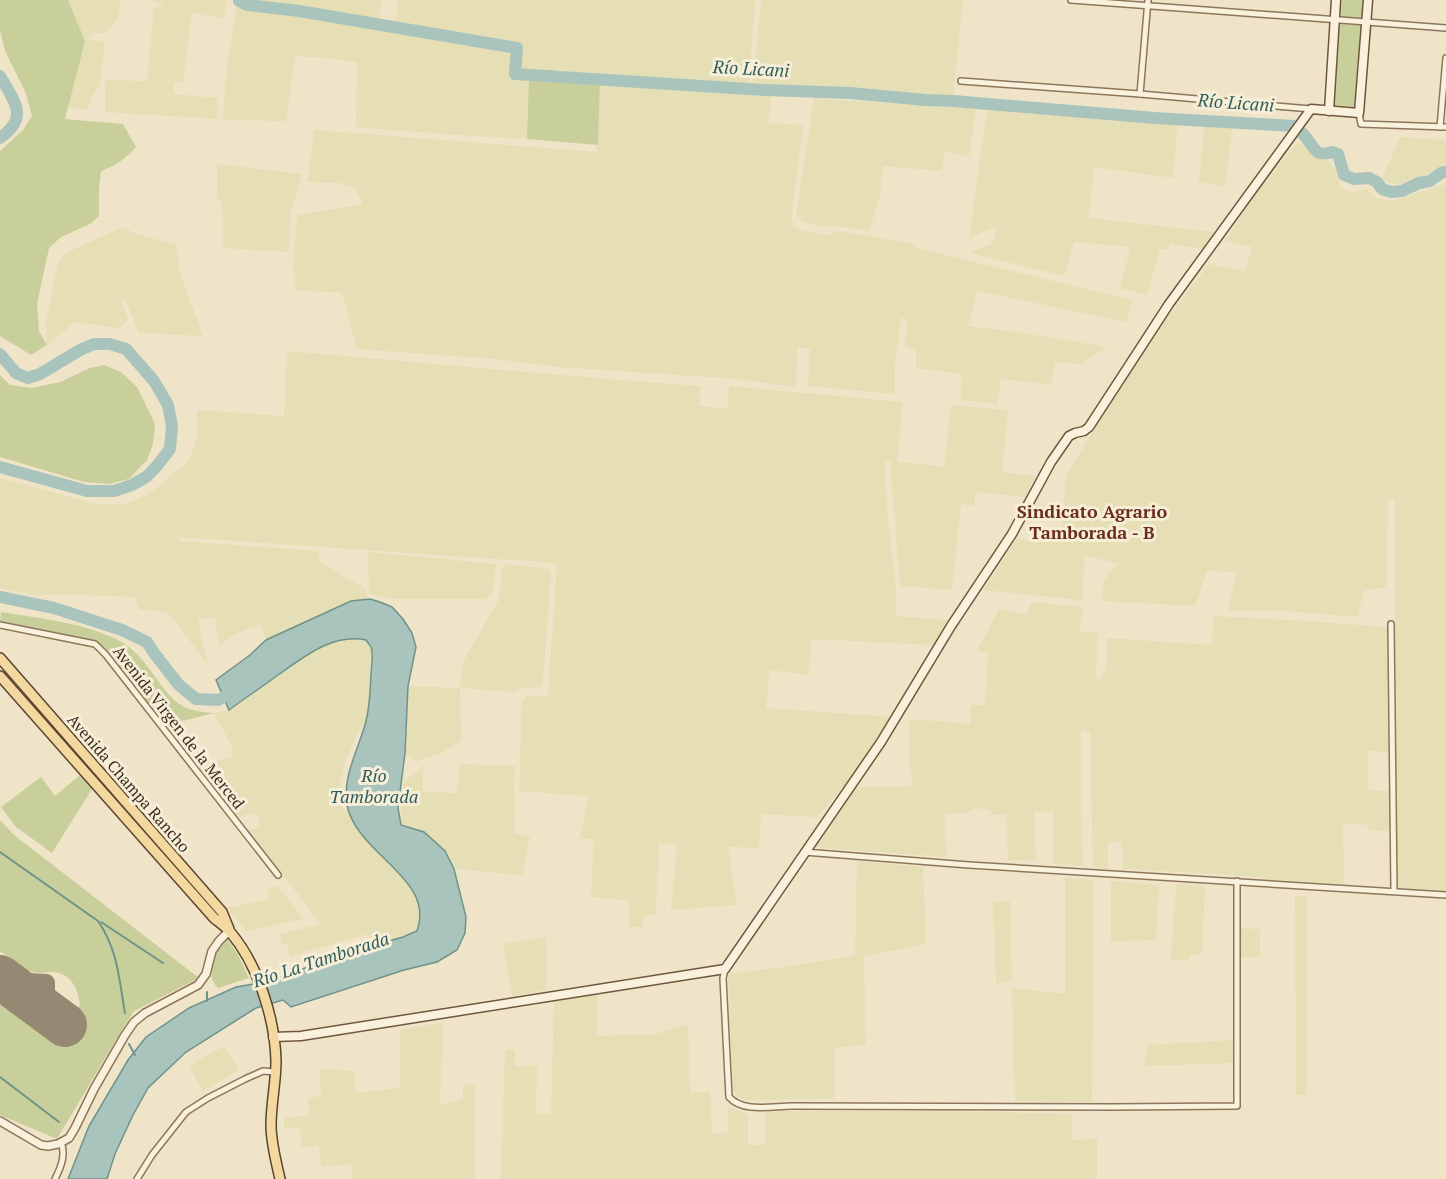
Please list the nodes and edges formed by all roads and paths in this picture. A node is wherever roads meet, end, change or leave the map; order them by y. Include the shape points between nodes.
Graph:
1 (1071, 0) edge
2 (1336, 0) edge
3 (1368, 0) edge
4 (1148, 3) edge
5 (1335, 20) junction
6 (1366, 23) junction
7 (1446, 28) edge
8 (1446, 58) edge
9 (962, 81) dead end
10 (1140, 94) junction
11 (1311, 109) junction
12 (1329, 111) junction
13 (1359, 113) junction
14 (1443, 127) edge
15 (1391, 624) dead end
16 (0, 625) edge
17 (0, 658) edge
18 (9, 669) junction
19 (0, 677) edge
20 (59, 725) junction
21 (51, 733) junction
22 (97, 768) junction
23 (89, 775) junction
24 (161, 842) junction
25 (154, 849) junction
26 (804, 852) junction
27 (278, 875) dead end
28 (1238, 881) junction
29 (1394, 891) junction
30 (1446, 895) edge
31 (229, 931) junction
32 (724, 969) junction
33 (273, 1037) junction
34 (275, 1072) junction
35 (0, 1121) edge
36 (61, 1142) junction
37 (55, 1179) edge
38 (137, 1179) edge
39 (280, 1179) edge

1 - 4 street
2 - 5 main road
3 - 6 main road
4 - 5 street
4 - 10 street
5 - 6 street
5 - 12 main road
6 - 7 street
6 - 13 main road
8 - 14 street
9 - 10 street
10 - 11 street
11 - 12 main road
11 - 26 main road via 1169,304 1089,427 1069,436 1051,462 1012,534 880,742
12 - 13 main road
13 - 14 street via 1361,124
15 - 29 street
16 - 27 street, Avenida Virgen de la Merced via 94,644
17 - 18 main road, Avenida Champa Rancho
18 - 19 street
18 - 20 main road, Avenida Champa Rancho
19 - 21 main road, Avenida Champa Rancho
20 - 21 main road
20 - 22 main road, Avenida Champa Rancho
21 - 23 main road, Avenida Champa Rancho
22 - 23 main road
22 - 24 main road, Avenida Champa Rancho
23 - 25 main road, Avenida Champa Rancho
24 - 25 main road
24 - 31 main road, Avenida Champa Rancho via 222,912
25 - 31 main road, Avenida Champa Rancho
26 - 28 street
26 - 32 main road
28 - 29 street
28 - 32 street via 1237,1106 738,1105 729,1097
29 - 30 street
31 - 33 main road, Avenida Champa Rancho via 259,982
31 - 36 street via 212,951 206,974 198,985 134,1022 69,1138
32 - 33 main road via 301,1036
33 - 34 main road, Avenida Champa Rancho
34 - 38 street via 263,1071 186,1112
34 - 39 main road, Avenida Champa Rancho via 271,1124
35 - 36 street via 41,1145
36 - 37 street via 64,1155

